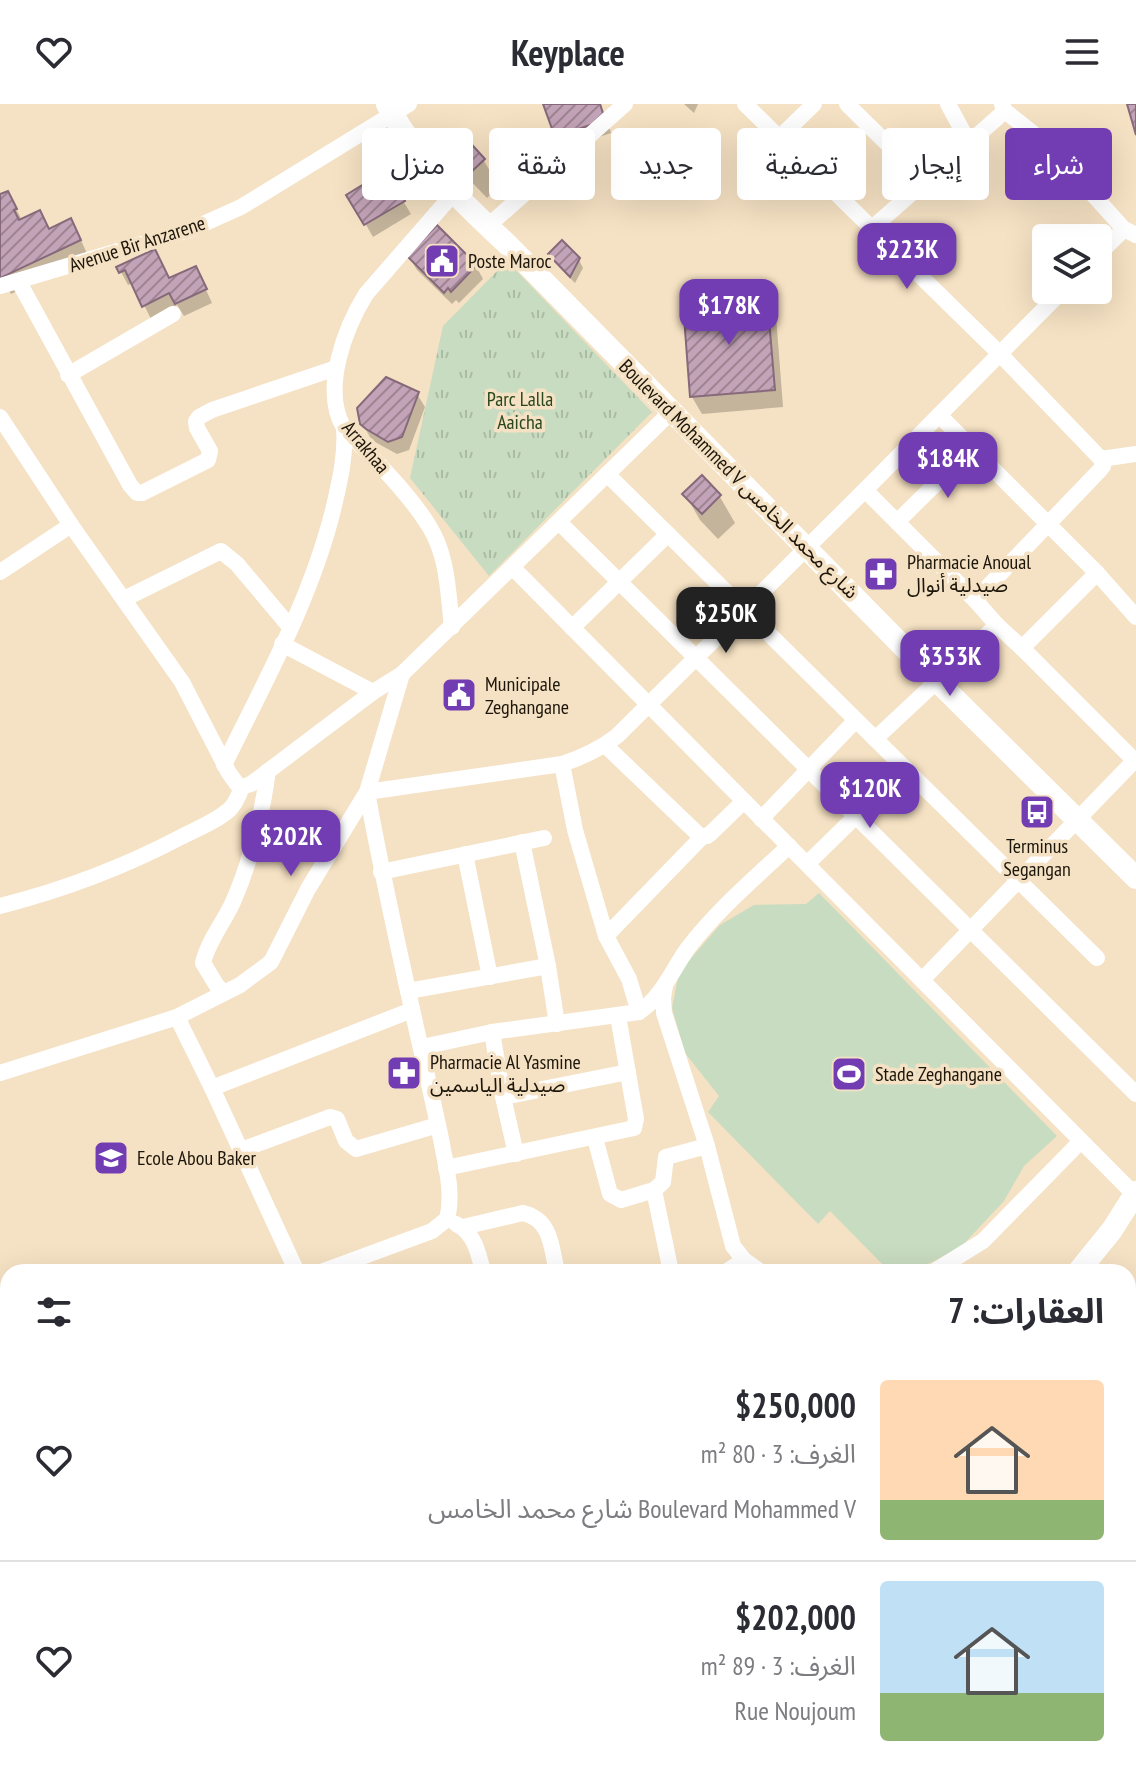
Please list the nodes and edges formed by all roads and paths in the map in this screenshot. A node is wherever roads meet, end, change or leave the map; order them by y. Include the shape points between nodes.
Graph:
1 (625, 104) edge
2 (745, 104) edge
3 (814, 104) edge
4 (847, 104) edge
5 (948, 104) edge
6 (1004, 107) edge
7 (396, 108) edge
8 (403, 128) edge
9 (769, 128) edge
10 (789, 128) edge
11 (961, 128) edge
12 (984, 128) edge
13 (882, 139) edge
14 (448, 200) edge
15 (460, 200) edge
16 (842, 200) edge
17 (904, 200) edge
18 (488, 226) junction
19 (871, 229) junction
20 (1130, 232) edge
21 (1112, 245) edge
22 (19, 282) junction
23 (0, 286) edge
24 (1049, 304) edge
25 (173, 314) dead end
26 (999, 353) junction
27 (336, 368) junction
28 (68, 375) junction
29 (672, 411) junction
30 (939, 415) junction
31 (344, 428) junction
32 (3, 429) edge
33 (972, 448) junction
34 (1136, 454) edge
35 (1101, 459) junction
36 (607, 474) junction
37 (865, 490) junction
38 (897, 522) junction
39 (560, 523) junction
40 (1048, 524) junction
41 (71, 525) junction
42 (668, 534) junction
43 (806, 546) junction
44 (513, 568) junction
45 (0, 572) edge
46 (1097, 573) junction
47 (619, 582) junction
48 (124, 599) junction
49 (975, 600) junction
50 (744, 609) junction
51 (1136, 617) edge
52 (997, 625) junction
53 (290, 627) junction
54 (452, 627) junction
55 (572, 628) junction
56 (282, 644) junction
57 (1022, 648) junction
58 (695, 657) junction
59 (402, 674) junction
60 (938, 682) junction
61 (373, 692) junction
62 (648, 705) junction
63 (856, 720) junction
64 (875, 739) junction
65 (605, 745) junction
66 (1135, 760) edge
67 (562, 764) junction
68 (224, 765) junction
69 (905, 768) junction
70 (809, 769) junction
71 (268, 771) junction
72 (242, 787) junction
73 (367, 792) junction
74 (744, 801) junction
75 (856, 816) junction
76 (761, 819) junction
77 (1078, 820) junction
78 (703, 836) junction
79 (544, 838) dead end
80 (522, 842) junction
81 (789, 846) junction
82 (465, 854) junction
83 (807, 864) junction
84 (381, 872) junction
85 (1136, 878) edge
86 (1019, 880) junction
87 (0, 906) edge
88 (971, 929) junction
89 (606, 936) junction
90 (1097, 958) dead end
91 (548, 966) junction
92 (490, 977) junction
93 (922, 980) junction
94 (665, 985) junction
95 (408, 991) junction
96 (224, 992) junction
97 (412, 1010) junction
98 (639, 1012) junction
99 (618, 1016) junction
100 (177, 1017) junction
101 (557, 1024) junction
102 (492, 1032) junction
103 (422, 1047) junction
104 (628, 1072) junction
105 (0, 1073) edge
106 (212, 1088) junction
107 (1136, 1094) edge
108 (503, 1097) junction
109 (438, 1125) junction
110 (595, 1138) junction
111 (1081, 1141) junction
112 (707, 1146) junction
113 (241, 1150) junction
114 (516, 1154) junction
115 (446, 1168) junction
116 (654, 1190) junction
117 (1135, 1193) edge
118 (455, 1223) junction
119 (744, 1260) junction
120 (293, 1264) edge
121 (343, 1264) edge
122 (481, 1264) edge
123 (555, 1264) edge
124 (669, 1264) edge
125 (738, 1264) edge
126 (750, 1264) edge
127 (946, 1264) edge
128 (1084, 1264) edge

1 - 18 street
2 - 9 street
3 - 10 street
4 - 13 street
5 - 11 street
6 - 12 street
6 - 20 street via 1049,146
7 - 8 main road, Boulevard Mohammed V شارع محمد الخامس
7 - 22 street, Avenue Bir Anzarene via 213,220
14 - 27 street, Arrakhaa via 366,294
15 - 18 main road, Boulevard Mohammed V شارع محمد الخامس
16 - 19 street
17 - 19 street
18 - 29 main road, Boulevard Mohammed V شارع محمد الخامس
19 - 26 street
20 - 21 street
22 - 23 street, Avenue Bir Anzarene
22 - 28 street
24 - 26 street
25 - 28 street
26 - 30 street
26 - 35 street
27 - 28 street via 199,417 196,424 208,445 208,460 142,493 130,485
27 - 31 street, Arrakhaa via 335,402
29 - 36 street
29 - 43 main road, Boulevard Mohammed V شارع محمد الخامس
30 - 33 street
30 - 37 street
31 - 53 street via 342,475 330,521
31 - 54 street, Arrakhaa via 429,526 446,571
32 - 41 street
33 - 38 street
33 - 40 street
34 - 35 street
35 - 40 street via 1100,470
36 - 39 street
36 - 42 street
37 - 38 street
37 - 43 street
38 - 49 street
39 - 44 street
39 - 47 street
40 - 46 street
40 - 49 street
41 - 45 street
41 - 48 street
42 - 47 street
42 - 50 street
43 - 50 street
43 - 60 main road, Boulevard Mohammed V شارع محمد الخامس
44 - 54 street
44 - 55 street
46 - 51 street
46 - 57 street
47 - 55 street
47 - 58 street
48 - 53 street via 221,551
48 - 68 street via 182,682
49 - 52 street
50 - 58 street
50 - 63 street
52 - 57 street
52 - 60 street
53 - 56 street
54 - 59 street
55 - 62 street
56 - 61 street
56 - 68 street
57 - 66 street
58 - 62 street
58 - 70 street
59 - 61 street
59 - 73 street
60 - 64 street
60 - 77 main road, Boulevard Mohammed V شارع محمد الخامس
61 - 71 street
62 - 65 street
62 - 74 street
63 - 64 street
63 - 70 street
64 - 69 street
65 - 67 street
65 - 78 street
66 - 77 street
67 - 73 street
67 - 89 street
68 - 72 street
69 - 75 street
69 - 86 street
70 - 75 street
70 - 76 street
71 - 72 street
71 - 96 street via 244,873 203,963
72 - 87 street via 220,816 157,850 80,882
73 - 84 street
73 - 96 street via 271,962
74 - 76 street
74 - 78 street
75 - 83 street
75 - 88 street
76 - 81 street
77 - 85 main road, Boulevard Mohammed V شارع محمد الخامس
77 - 86 street
78 - 89 street
79 - 80 street
80 - 82 street
80 - 91 street
81 - 83 street
81 - 94 street via 717,915
82 - 84 street
82 - 92 street
83 - 93 street
84 - 95 street
86 - 88 street
86 - 90 street
88 - 93 street
88 - 107 street
89 - 98 street
91 - 92 street
91 - 101 street
92 - 95 street
93 - 111 street
94 - 98 street
94 - 112 street via 664,1013
95 - 97 street
96 - 100 street
97 - 103 street
97 - 106 street
98 - 99 street
99 - 101 street
99 - 104 street
100 - 105 street
100 - 106 street
101 - 102 street
102 - 103 street
102 - 108 street
103 - 109 street
104 - 108 street
104 - 110 street via 635,1127
106 - 113 street
108 - 114 street
109 - 113 street via 356,1149 346,1141 337,1119 330,1117
109 - 115 street
110 - 114 street
110 - 116 street via 613,1197 621,1200
111 - 117 street
111 - 127 street via 983,1241
112 - 116 street via 666,1157 665,1177
112 - 119 street via 733,1246
113 - 120 street
114 - 115 street
115 - 118 street
116 - 124 street
117 - 128 main road
118 - 121 street
118 - 122 street via 474,1242
118 - 123 street via 531,1215 546,1229
119 - 125 street
119 - 126 street

